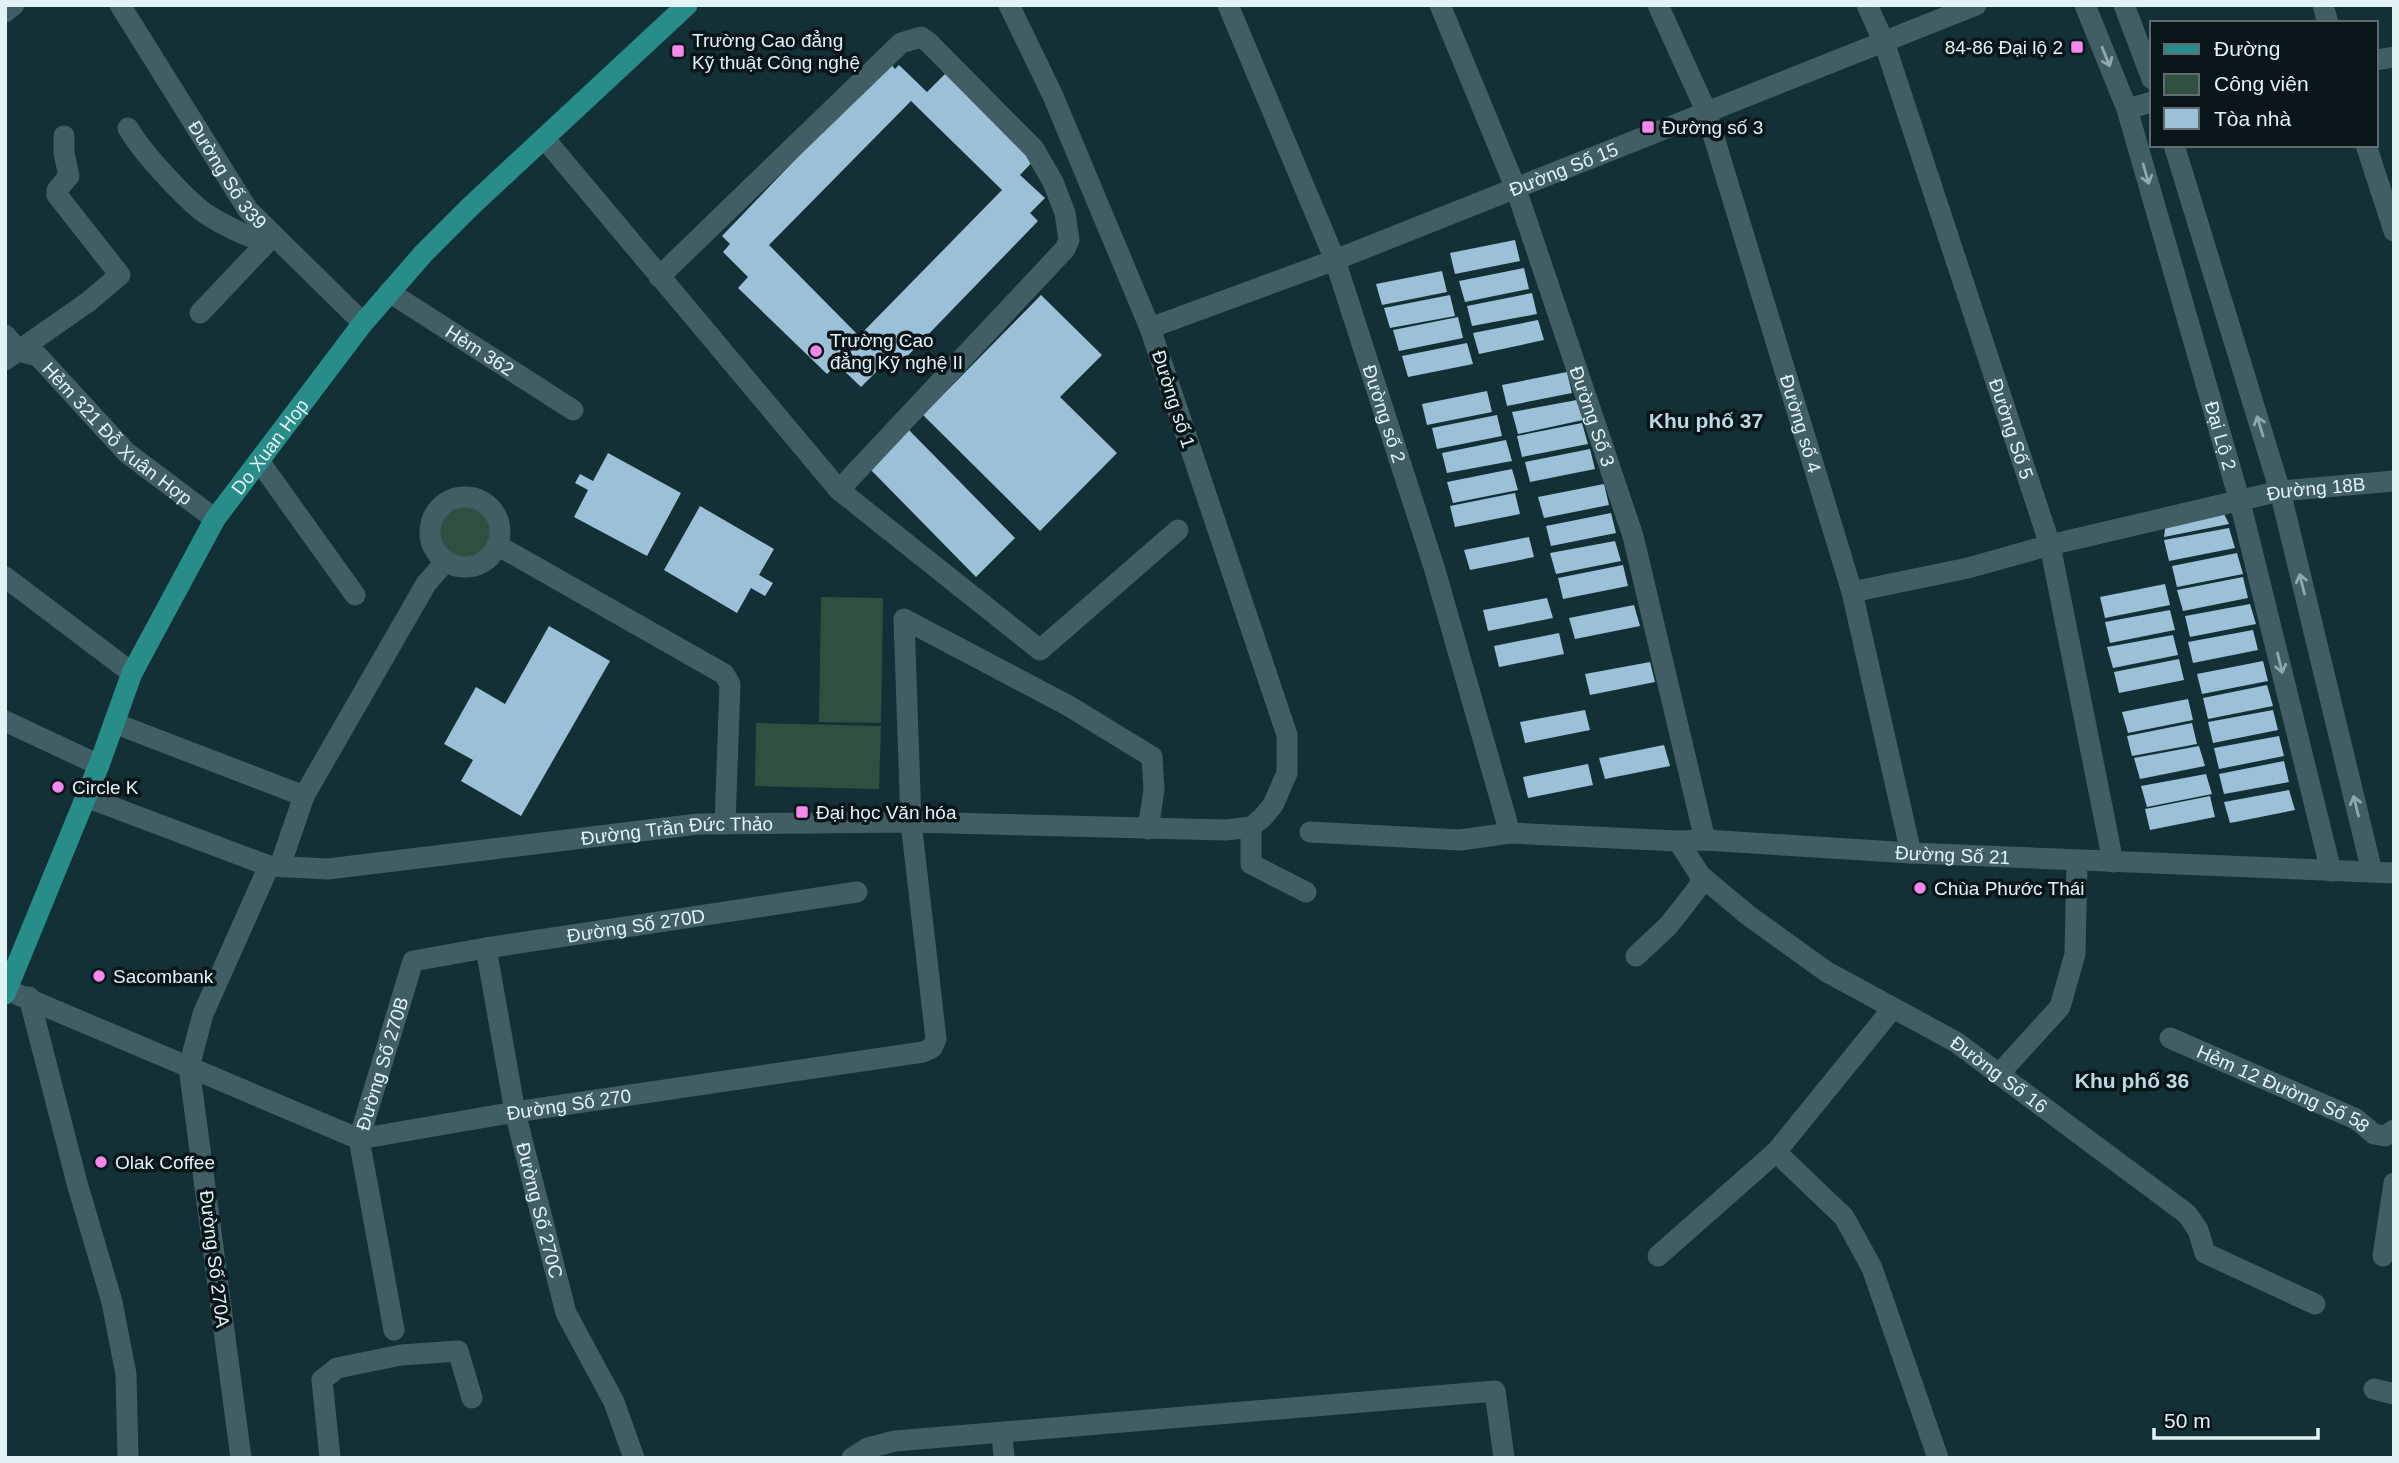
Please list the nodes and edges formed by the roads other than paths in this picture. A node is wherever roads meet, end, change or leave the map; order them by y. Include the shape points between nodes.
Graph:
1 (14, 5) edge
2 (120, 5) edge
3 (1009, 5) edge
4 (1228, 5) edge
5 (1440, 5) edge
6 (1658, 5) edge
7 (1867, 5) edge
8 (1976, 5) edge
9 (2085, 5) edge
10 (2124, 5) edge
11 (682, 7) edge
12 (5, 12) edge
13 (1884, 42) junction
14 (2150, 74) edge
15 (2150, 103) edge
16 (2127, 109) junction
17 (1706, 111) junction
18 (128, 128) dead end
19 (64, 136) dead end
20 (544, 138) junction
21 (2175, 147) edge
22 (2367, 147) edge
23 (1517, 189) junction
24 (2394, 231) edge
25 (270, 239) junction
26 (1335, 260) junction
27 (659, 277) junction
28 (389, 292) junction
29 (200, 313) dead end
30 (363, 323) junction
31 (1150, 328) junction
32 (10, 349) edge
33 (573, 410) dead end
34 (259, 461) junction
35 (2394, 481) edge
36 (839, 490) junction
37 (2280, 491) junction
38 (2240, 502) junction
39 (215, 519) junction
40 (1178, 530) dead end
41 (497, 545) junction
42 (2050, 545) junction
43 (446, 562) junction
44 (5, 578) edge
45 (1852, 592) junction
46 (355, 595) dead end
47 (132, 673) junction
48 (5, 720) edge
49 (114, 723) junction
50 (99, 765) junction
51 (304, 796) junction
52 (86, 797) junction
53 (911, 822) junction
54 (725, 824) junction
55 (1251, 827) junction
56 (1148, 829) junction
57 (1310, 832) dead end
58 (1510, 833) junction
59 (1705, 840) junction
60 (1678, 841) junction
61 (1911, 853) junction
62 (2077, 861) junction
63 (2113, 862) junction
64 (274, 866) junction
65 (2331, 871) junction
66 (2372, 872) junction
67 (2394, 873) edge
68 (1700, 874) junction
69 (857, 892) dead end
70 (1306, 892) dead end
71 (486, 948) junction
72 (1636, 956) dead end
73 (413, 961) joint
74 (6, 992) edge
75 (29, 997) junction
76 (1893, 1008) junction
77 (2171, 1038) dead end
78 (190, 1067) junction
79 (1999, 1074) junction
80 (515, 1112) junction
81 (2393, 1132) edge
82 (359, 1139) junction
83 (1776, 1152) junction
84 (2394, 1183) edge
85 (2383, 1255) dead end
86 (1658, 1256) dead end
87 (2315, 1304) dead end
88 (394, 1330) dead end
89 (472, 1398) dead end
90 (1002, 1433) junction
91 (128, 1458) edge
92 (241, 1458) edge
93 (330, 1458) edge
94 (634, 1458) edge
95 (852, 1458) edge
96 (1004, 1458) edge
97 (1504, 1458) edge
98 (1938, 1458) edge

1 - 12 street
2 - 25 street, Đường Số 339
3 - 31 street, Đường số 1 via 1053,96
4 - 26 street, Đường số 2
5 - 23 street, Đường Số 3
6 - 17 street, Đường số 4
7 - 13 street, Đường Số 5
8 - 13 street, Đường Số 15
9 -> 16 street, Đại Lộ 2
10 - 14 street
11 - 20 main road, Do Xuan Hop
13 - 17 street, Đường Số 15
13 - 42 street, Đường Số 5
15 - 16 street
16 -> 38 street, Đại Lộ 2
17 - 23 street, Đường Số 15
17 - 45 street, Đường số 4
18 - 25 street via 160,169 205,213 245,236
19 - 32 street via 69,176 57,195 120,275 88,302
20 - 27 street
20 - 28 main road, Do Xuan Hop
37 -> 21 street, Đại Lộ 2
22 - 24 street
23 - 26 street, Đường Số 15
23 - 59 street, Đường Số 3 via 1633,536
25 - 29 street
25 - 30 street, Đường Số 339
26 - 31 street, Đường Số 15
26 - 58 street, Đường số 2 via 1434,567
27 - 36 street
27 - 36 street via 910,39 921,37 929,43 1034,149 1065,213 1069,240 1065,249
28 - 30 main road, Do Xuan Hop
28 - 33 street, Hẻm 362
30 - 34 main road, Do Xuan Hop
31 - 55 street, Đường số 1 via 1287,735 1287,773 1273,805
32 - 39 street, Hẻm 321 Đỗ Xuân Hợp via 38,356 127,453
34 - 39 main road, Do Xuan Hop
34 - 46 street
35 - 37 street, Đường 18B
36 - 40 street via 1040,650
37 - 38 street, Đường 18B
66 -> 37 street, Đại Lộ 2
38 - 42 street, Đường 18B
38 -> 65 street, Đại Lộ 2
39 - 47 main road, Do Xuan Hop
41 - 43 street via 475,566
41 - 43 street via 498,521 484,502 460,497 449,500 432,518 430,530 436,553
41 - 54 street via 724,674 730,684
42 - 45 street, Đường 18B
42 - 63 street, Đường Số 5
43 - 51 street, Đường Số 270A via 426,584
44 - 47 street
45 - 61 street, Đường số 4
47 - 49 main road, Do Xuan Hop
48 - 50 street
49 - 50 main road, Do Xuan Hop
49 - 51 street
50 - 52 main road, Do Xuan Hop
51 - 64 street, Đường Số 270A
52 - 64 street, Đường Trần Đức Thảo
52 - 74 main road, Do Xuan Hop
53 - 54 street, Đường Trần Đức Thảo
53 - 56 street, Đường Trần Đức Thảo
53 - 56 street via 904,619 1069,706 1152,757 1154,790
53 - 80 street, Đường Số 270 via 936,1039 932,1048 894,1058
54 - 64 street, Đường Trần Đức Thảo via 328,869
55 - 56 street, Đường Trần Đức Thảo
55 - 70 street via 1251,864
57 - 58 street, Đường Số 21 via 1460,840
58 - 60 street, Đường Số 21
59 - 60 street, Đường Số 21
59 - 61 street, Đường Số 21
60 - 68 street, Đường Số 16
61 - 62 street, Đường Số 21
62 - 63 street, Đường Số 21
62 - 79 street via 2075,954 2060,1007
63 - 65 street, Đường Số 21
64 - 78 street, Đường Số 270A via 203,1014
65 - 66 street, Đường Số 21
66 - 67 street, Đường Số 21
68 - 72 street via 1700,885 1684,906
68 - 76 street, Đường Số 16 via 1827,972
69 - 71 street, Đường Số 270D
71 - 73 street, Đường Số 270D
71 - 80 street, Đường Số 270C
73 - 82 street, Đường Số 270B
74 - 75 street
75 - 78 street
75 - 91 street via 112,1301 125,1374
76 - 79 street, Đường Số 16 via 1956,1042
76 - 83 street
77 - 81 street, Hẻm 12 Đường Số 58 via 2356,1119 2374,1134
78 - 82 street
78 - 92 street, Đường Số 270A
79 - 87 street, Đường Số 16 via 2187,1214 2205,1253
80 - 82 street, Đường Số 270
80 - 94 street, Đường Số 270C via 566,1314 614,1402
82 - 88 street, Đường Số 270B
83 - 86 street
83 - 98 street via 1844,1217 1872,1268
84 - 85 street
89 - 93 street via 458,1351 401,1355 337,1368 322,1380
90 - 95 street via 895,1441
90 - 96 street
90 - 97 street via 1495,1391

